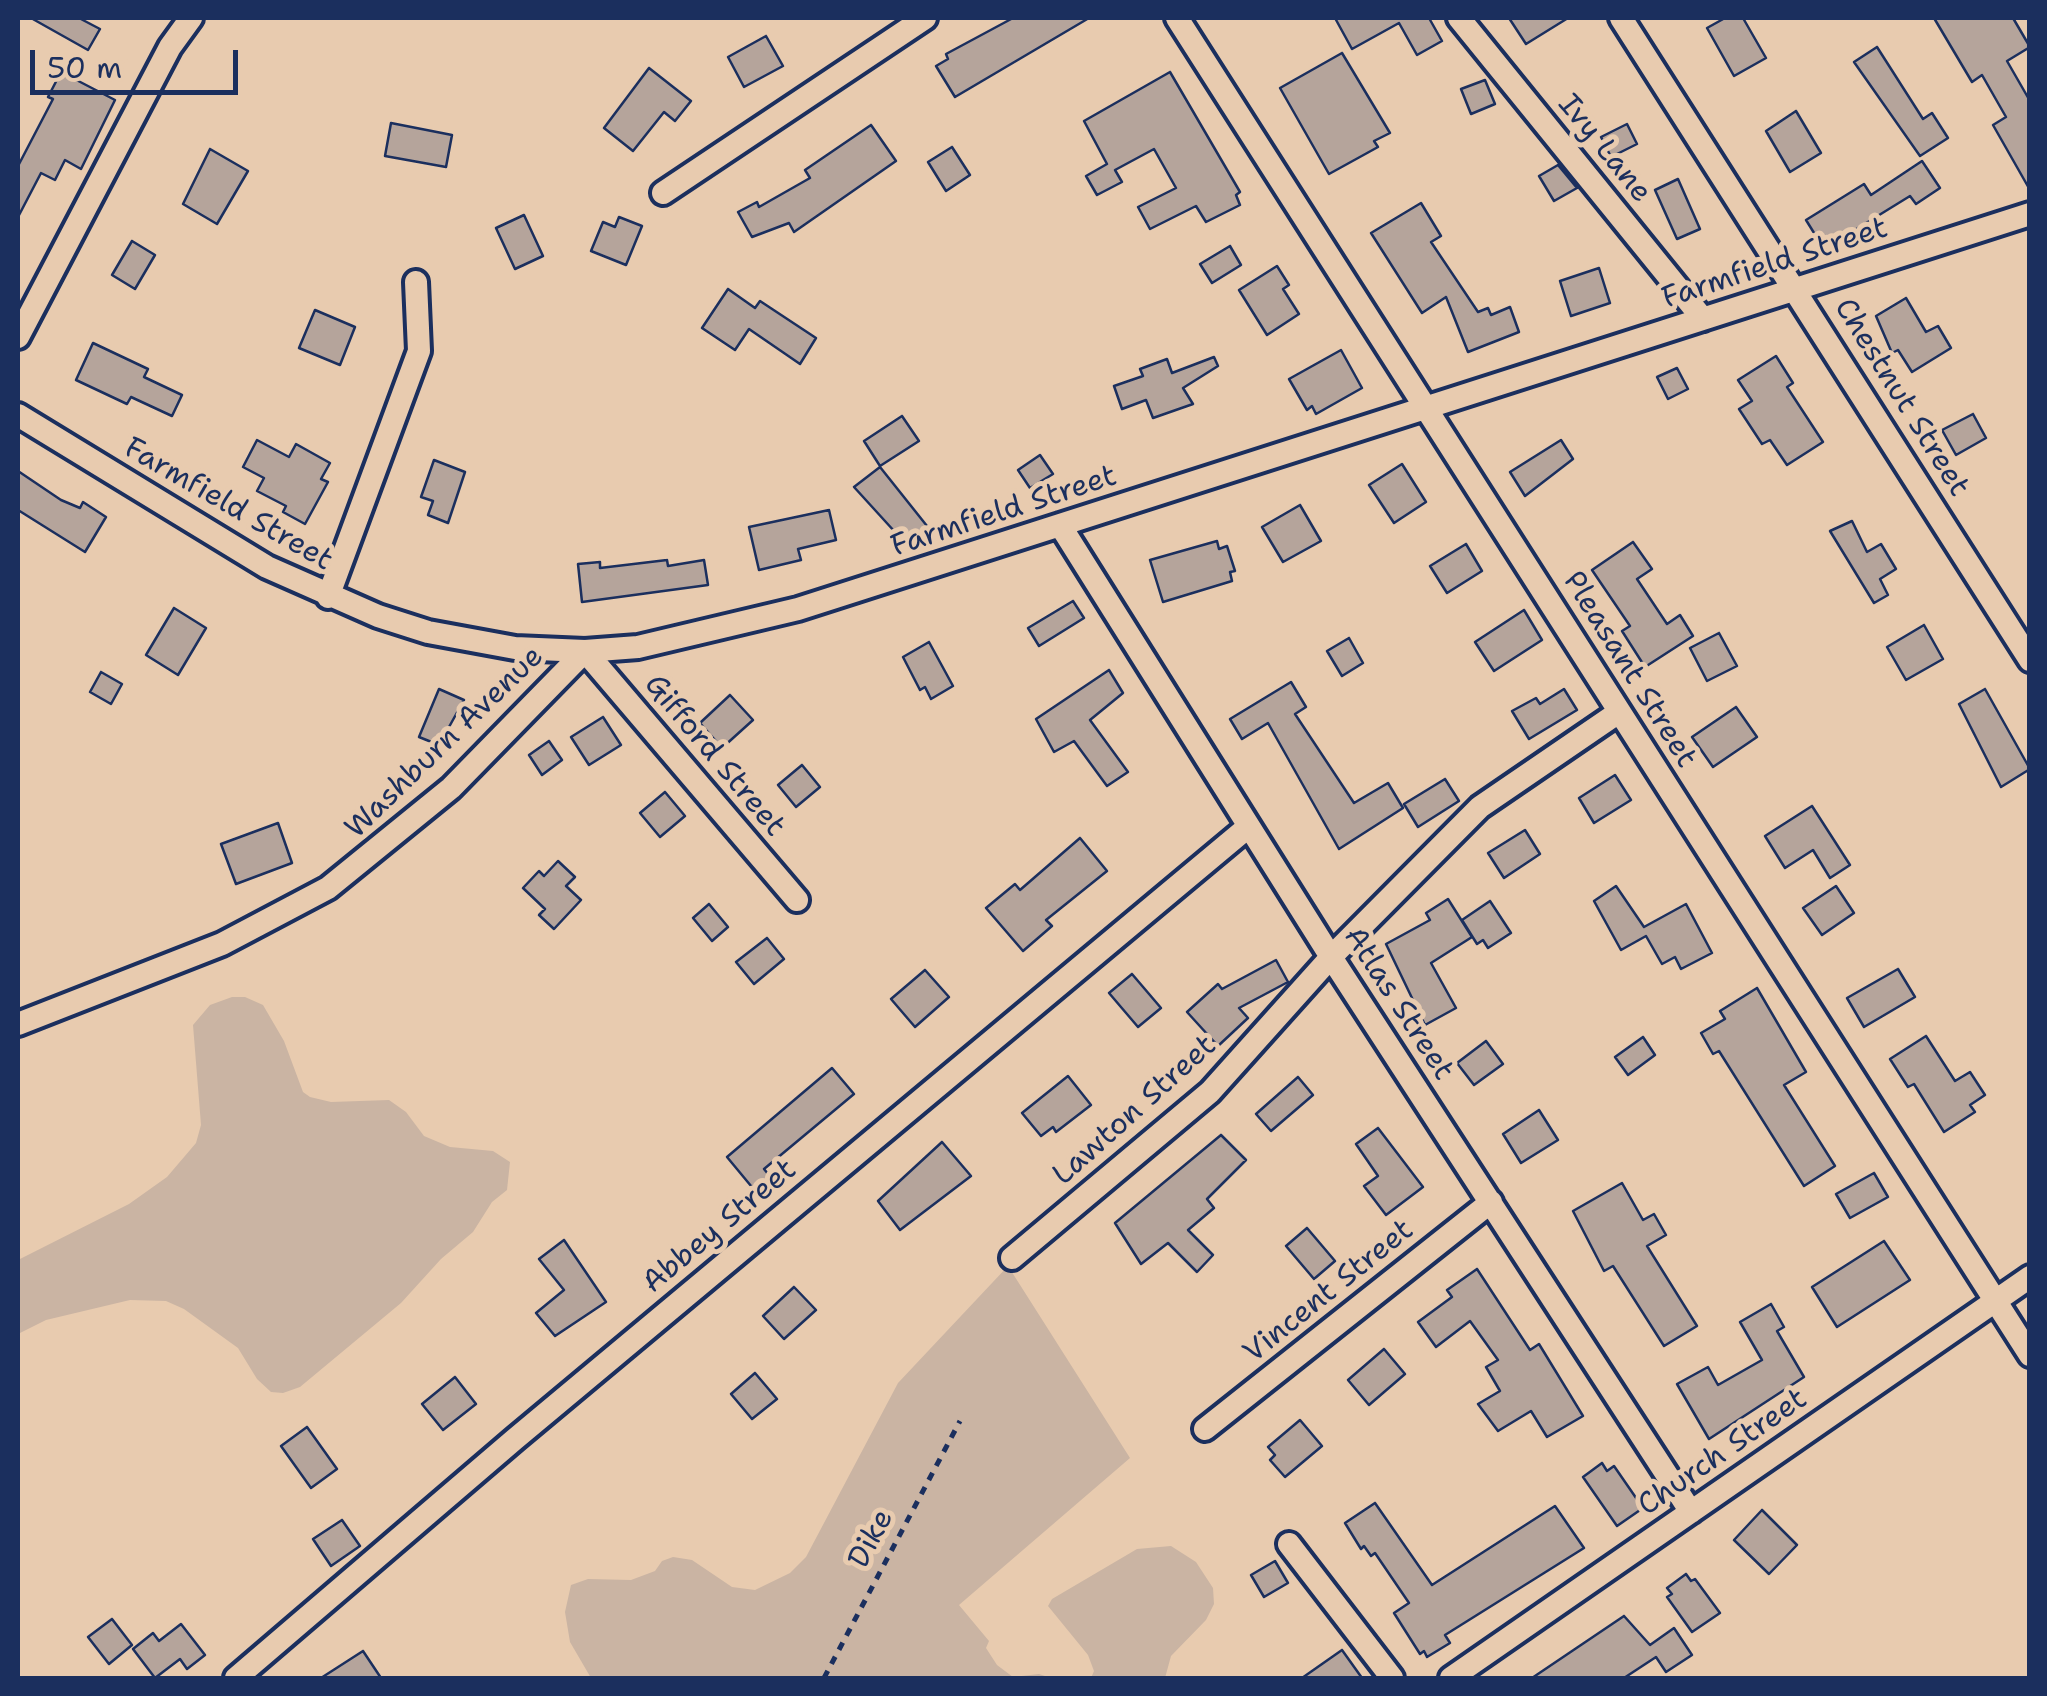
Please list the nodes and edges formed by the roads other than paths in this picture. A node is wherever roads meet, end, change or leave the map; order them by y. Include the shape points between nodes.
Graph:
1 (191, 18) edge
2 (925, 18) edge
3 (1177, 18) edge
4 (1458, 18) edge
5 (1621, 18) edge
6 (663, 193) dead end
7 (2030, 214) edge
8 (416, 282) dead end
9 (1797, 289) junction
10 (1703, 319) junction
11 (18, 336) edge
12 (1428, 407) junction
13 (18, 415) edge
14 (1060, 525) junction
15 (328, 597) junction
16 (585, 652) junction
17 (2030, 660) edge
18 (1619, 712) junction
19 (1248, 827) junction
20 (797, 900) dead end
21 (1331, 957) junction
22 (18, 1024) edge
23 (1491, 1202) junction
24 (1012, 1258) dead end
25 (2030, 1277) edge
26 (1995, 1302) junction
27 (2030, 1355) edge
28 (1205, 1429) dead end
29 (1690, 1512) junction
30 (1288, 1544) dead end
31 (236, 1678) edge
32 (1392, 1678) edge
33 (1451, 1678) edge

1 - 11 street
2 - 6 street
3 - 12 street, Pleasant Street
4 - 10 street, Ivy Lane
5 - 9 street, Chestnut Street
7 - 9 street, Farmfield Street
8 - 15 street via 419,351
9 - 10 street, Farmfield Street
9 - 17 street, Chestnut Street
10 - 12 street, Farmfield Street
12 - 14 street, Farmfield Street
12 - 18 street, Pleasant Street
13 - 15 street, Farmfield Street
14 - 16 street, Farmfield Street via 744,624
14 - 19 street, Atlas Street
15 - 16 street, Farmfield Street via 480,643
16 - 20 street, Gifford Street
16 - 22 street, Washburn Avenue via 451,788 328,888 222,944
18 - 21 street, Lawton Street via 1480,807
18 - 26 street, Pleasant Street
19 - 21 street, Atlas Street
19 - 31 street, Abbey Street
21 - 23 street, Atlas Street
21 - 24 street, Lawton Street via 1210,1092
23 - 28 street, Vincent Street
23 - 29 street, Atlas Street
25 - 26 street, Church Street
26 - 27 street, Pleasant Street
26 - 29 street, Church Street
29 - 33 street, Church Street
30 - 32 street

